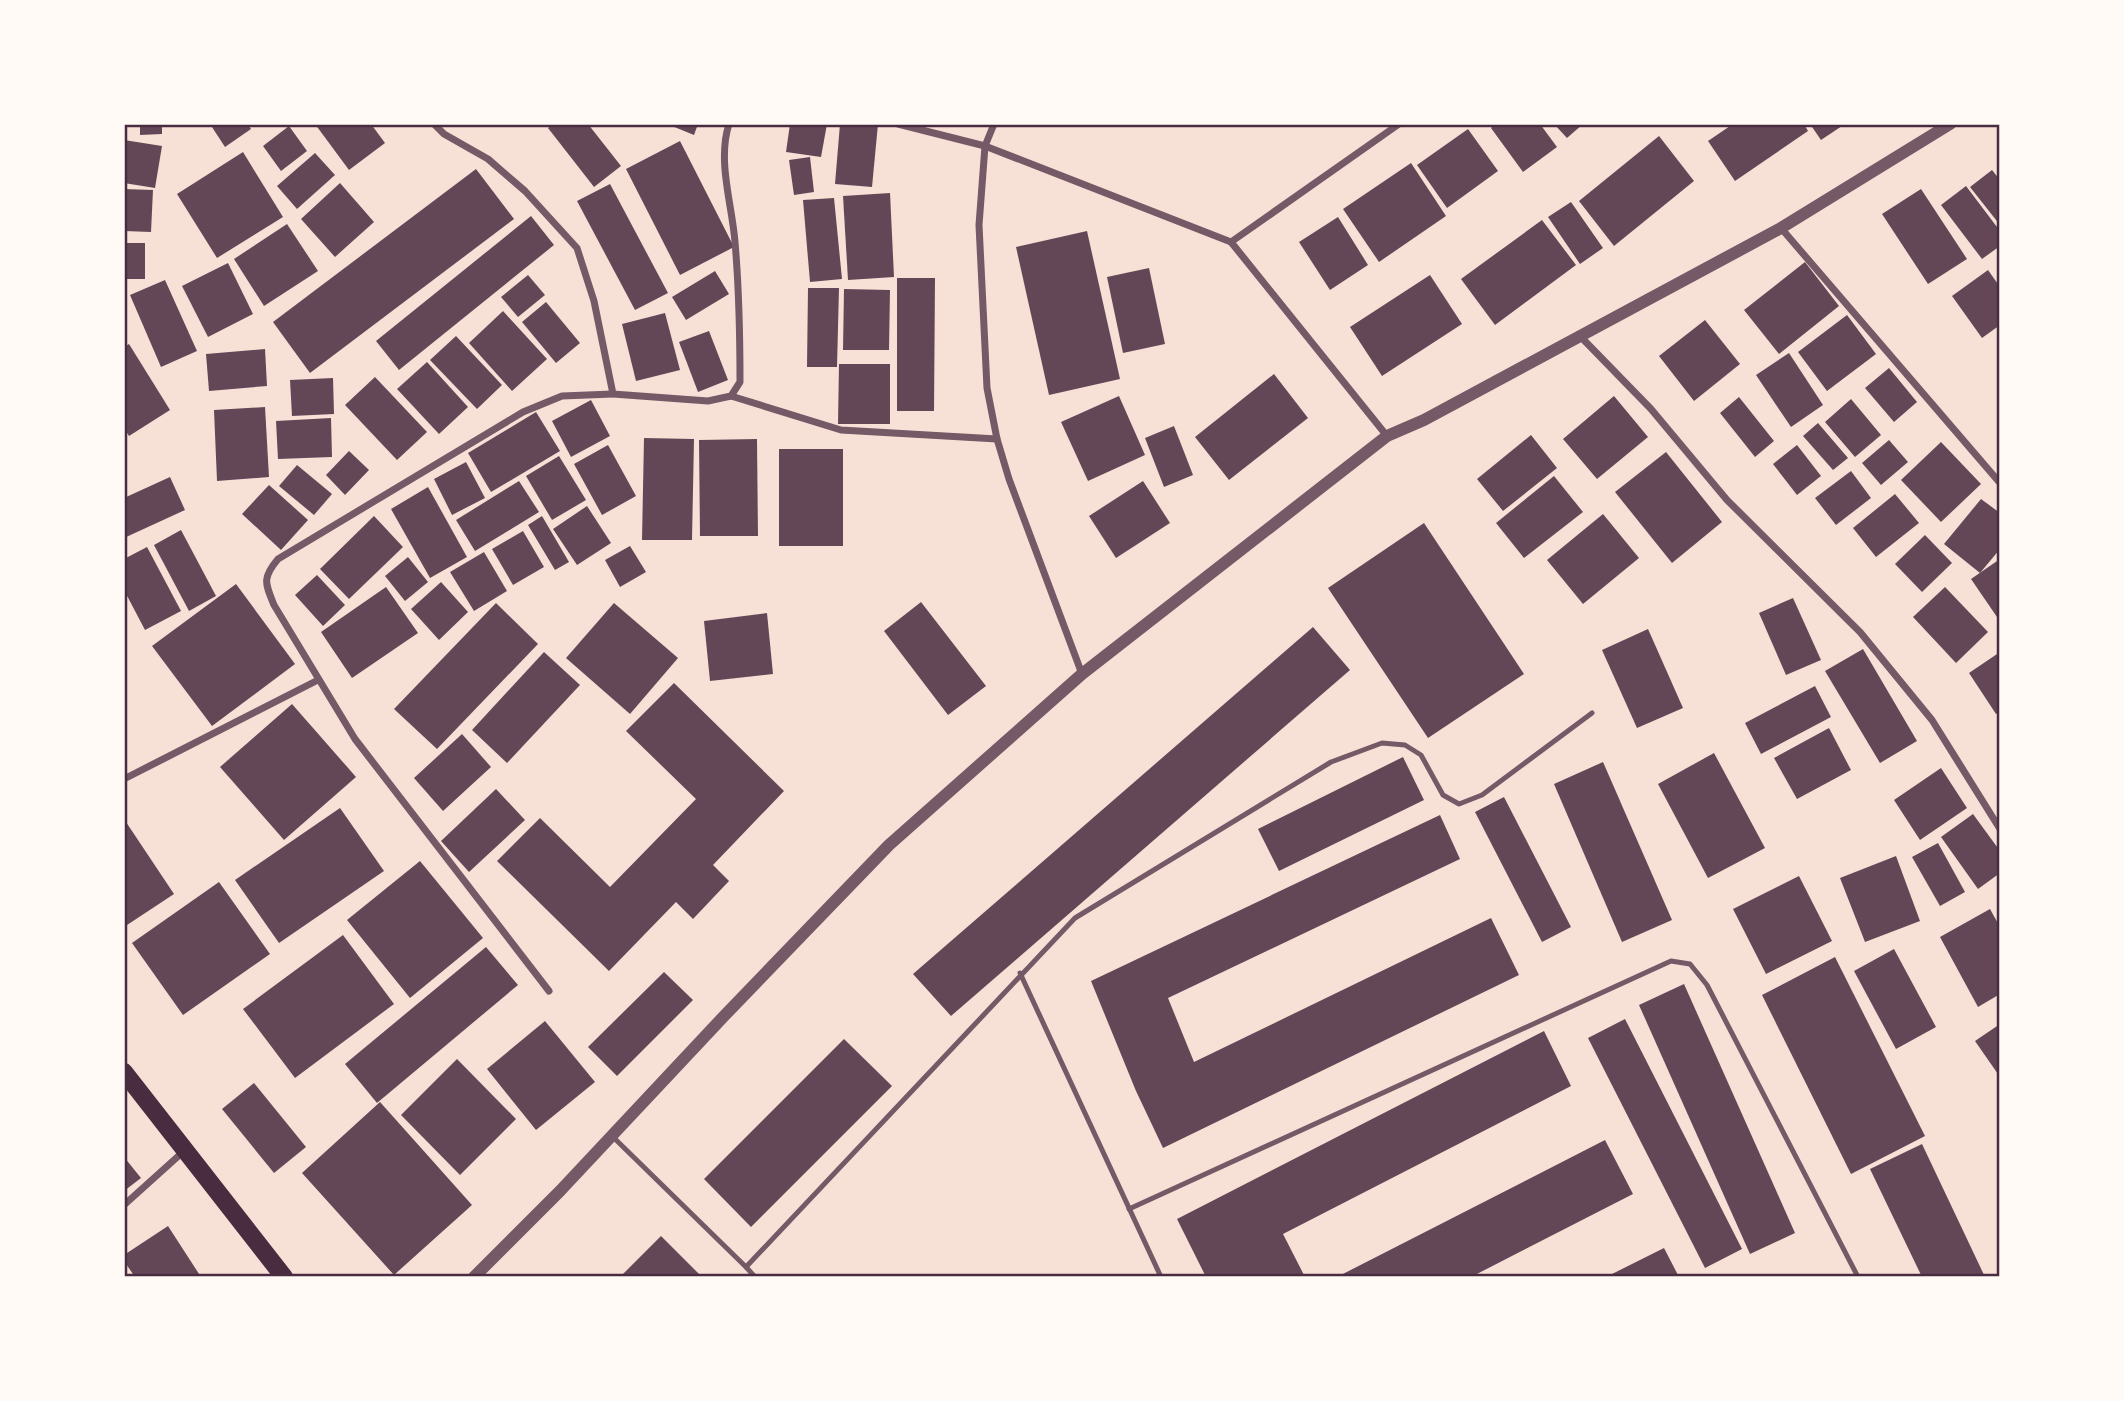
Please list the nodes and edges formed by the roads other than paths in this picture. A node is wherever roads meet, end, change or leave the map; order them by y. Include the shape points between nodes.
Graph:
1 (434, 124) edge
2 (729, 124) edge
3 (898, 124) edge
4 (994, 124) edge
5 (1399, 124) edge
6 (1950, 124) edge
7 (985, 146) junction
8 (1781, 228) junction
9 (1231, 242) junction
10 (1580, 336) junction
11 (613, 394) junction
12 (731, 396) junction
13 (1387, 436) junction
14 (998, 439) junction
15 (2000, 483) edge
16 (1082, 674) junction
17 (318, 680) junction
18 (1592, 713) dead end
19 (124, 779) edge
20 (2000, 829) edge
21 (1020, 973) junction
22 (549, 991) dead end
23 (124, 1072) edge
24 (611, 1136) junction
25 (185, 1150) junction
26 (124, 1205) edge
27 (1129, 1209) junction
28 (746, 1267) junction
29 (284, 1277) edge
30 (474, 1277) edge
31 (755, 1277) edge
32 (1161, 1277) edge
33 (1858, 1277) edge

1 - 11 street via 488,159 525,191 577,248 594,300
2 - 12 street via 724,153 735,242 740,373
3 - 7 street
4 - 7 street
5 - 9 street
6 - 8 street
7 - 9 street
7 - 14 street via 979,239 987,388
8 - 10 street
8 - 15 street
9 - 13 street
10 - 13 street
10 - 20 street via 1651,409 1727,500 1860,632 1932,720
11 - 12 street via 708,401
11 - 17 street via 562,396 523,412 278,559 268,572 266,585
12 - 14 street via 841,430
13 - 16 street
14 - 16 street
16 - 24 street via 889,845
17 - 19 street
17 - 22 street via 355,738
18 - 21 lane via 1482,795 1459,804 1443,795 1421,755 1405,745 1382,743 1331,762 1074,918
21 - 27 lane
21 - 28 lane
23 - 25 main road
24 - 28 lane
24 - 30 street
25 - 26 street
25 - 29 main road
27 - 32 lane
27 - 33 lane via 1671,961 1690,964 1707,985
28 - 31 lane

